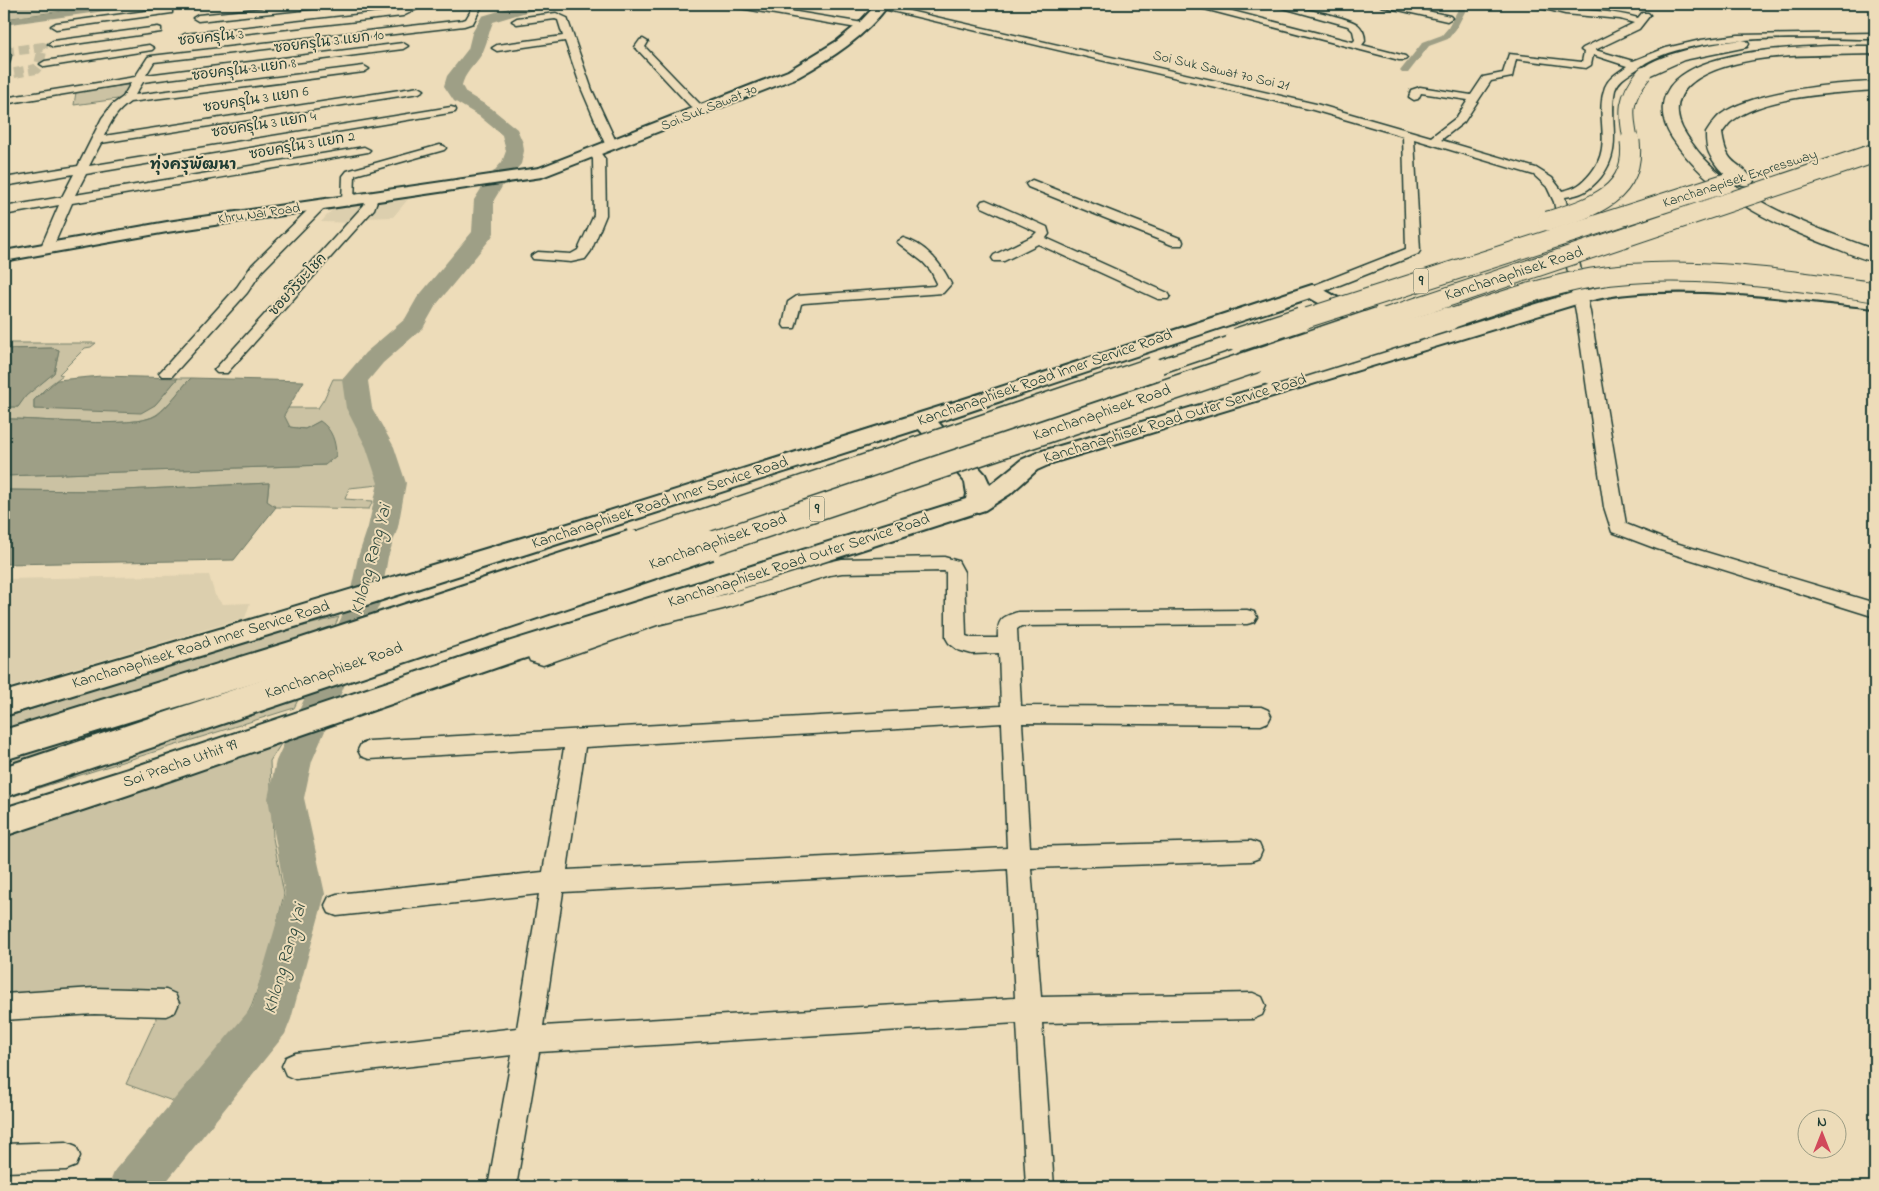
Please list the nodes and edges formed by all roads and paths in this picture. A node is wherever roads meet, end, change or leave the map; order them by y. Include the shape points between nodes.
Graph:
1 (328, 4) edge
2 (412, 4) edge
3 (478, 4) edge
4 (734, 4) edge
5 (1196, 4) edge
6 (1273, 4) edge
7 (1384, 4) edge
8 (1536, 4) edge
9 (203, 5) dead end
10 (882, 5) edge
11 (1636, 9) dead end
12 (169, 11) dead end
13 (198, 18) junction
14 (1446, 18) dead end
15 (106, 19) junction
16 (517, 21) dead end
17 (1640, 22) junction
18 (56, 26) dead end
19 (863, 26) junction
20 (158, 30) dead end
21 (1875, 36) edge
22 (103, 37) junction
23 (185, 37) junction
24 (569, 38) junction
25 (643, 42) dead end
26 (1875, 42) edge
27 (53, 44) dead end
28 (403, 46) dead end
29 (1355, 46) junction
30 (149, 48) dead end
31 (497, 48) dead end
32 (1875, 50) edge
33 (1589, 52) junction
34 (100, 55) junction
35 (166, 57) junction
36 (1402, 58) dead end
37 (45, 64) dead end
38 (364, 69) dead end
39 (1640, 70) junction
40 (138, 81) junction
41 (112, 84) joint
42 (1875, 86) edge
43 (94, 87) junction
44 (419, 90) dead end
45 (1414, 96) dead end
46 (1473, 98) junction
47 (127, 99) junction
48 (4, 101) edge
49 (451, 110) dead end
50 (704, 110) junction
51 (1408, 134) junction
52 (97, 140) junction
53 (1432, 141) junction
54 (612, 146) junction
55 (440, 148) dead end
56 (364, 150) dead end
57 (595, 153) junction
58 (1875, 153) edge
59 (83, 170) junction
60 (1764, 171) dead end
61 (515, 176) joint
62 (4, 182) edge
63 (1032, 184) dead end
64 (1558, 195) junction
65 (372, 198) junction
66 (67, 200) junction
67 (348, 202) junction
68 (986, 204) dead end
69 (319, 206) junction
70 (4, 211) edge
71 (1605, 222) joint
72 (1533, 226) dead end
73 (1515, 232) dead end
74 (1630, 235) joint
75 (1038, 239) junction
76 (1875, 241) edge
77 (903, 242) dead end
78 (1177, 242) dead end
79 (47, 247) junction
80 (4, 256) edge
81 (538, 256) dead end
82 (1875, 256) edge
83 (999, 258) dead end
84 (1312, 291) junction
85 (1875, 292) edge
86 (1163, 296) dead end
87 (1579, 297) junction
88 (1875, 302) edge
89 (790, 325) dead end
90 (1237, 340) junction
91 (1413, 349) junction
92 (222, 370) dead end
93 (167, 373) dead end
94 (923, 420) junction
95 (1021, 441) junction
96 (976, 504) junction
97 (826, 561) junction
98 (379, 592) joint
99 (1875, 610) edge
100 (1247, 617) dead end
101 (1008, 645) junction
102 (4, 704) edge
103 (356, 704) joint
104 (1012, 714) junction
105 (1261, 716) dead end
106 (576, 737) junction
107 (4, 745) edge
108 (370, 750) dead end
109 (4, 782) edge
110 (4, 822) edge
111 (1251, 852) dead end
112 (1018, 858) junction
113 (552, 882) junction
114 (337, 905) dead end
115 (166, 1003) dead end
116 (1253, 1006) dead end
117 (4, 1007) edge
118 (1028, 1010) junction
119 (528, 1040) junction
120 (295, 1066) dead end
121 (66, 1156) dead end
122 (4, 1158) edge
123 (502, 1187) edge
124 (1040, 1187) edge

1 - 13 street
2 - 23 street via 412,9 403,13
3 - 35 street, ซอยครุใน 3 via 470,21 464,23
4 - 19 street
5 - 29 street
6 - 29 street via 1351,24 1358,29 1360,36
7 - 14 street
8 - 17 street via 1565,11 1621,16
9 - 13 street
10 - 19 main road, Soi Suk Sawat 70
10 - 51 street, Soi Suk Sawat 70 Soi 21 via 1311,106
11 - 17 street via 1646,16
12 - 15 street
13 - 23 street
15 - 18 street
15 - 22 street
16 - 24 street via 560,17
17 - 33 street via 1636,27 1586,50
19 - 50 main road, Soi Suk Sawat 70 via 831,52 793,74
20 - 22 street
21 - 39 street via 1746,37 1710,41 1676,47
22 - 27 street
22 - 34 street
23 - 35 street
24 - 31 street
24 - 54 street via 591,101
25 - 50 street via 640,47 695,105
26 - 39 highway via 1743,44 1691,53
28 - 40 street, ซอยครุใน 3 แยก 10
29 - 36 street
30 - 34 street
32 - 82 highway via 1794,53 1736,61 1697,74 1684,82 1669,104 1671,122 1680,140 1711,174 1769,211 1825,238
33 - 39 street
33 - 46 street via 1588,64 1583,66 1512,56 1508,75 1487,79
34 - 37 street
34 - 43 street
35 - 40 street, ซอยครุใน 3 via 150,59
38 - 47 street, ซอยครุใน 3 แยก 8
39 - 64 street via 1614,81 1608,96 1608,144 1604,164 1588,185
39 - 72 highway, bridge via 1625,113 1632,153 1626,178 1600,201
40 - 41 street
40 - 47 street, ซอยครุใน 3
41 - 43 street
42 - 76 highway via 1814,91 1770,99 1735,112 1723,120 1714,134 1715,150 1727,167 1754,187 1827,224
43 - 48 street
44 - 52 street, ซอยครุใน 3 แยก 6
45 - 46 street via 1420,90
46 - 53 street via 1460,120
47 - 52 street, ซอยครุใน 3 via 111,112
49 - 59 street, ซอยครุใน 3 แยก 4
50 - 54 main road, Soi Suk Sawat 70
51 - 53 street, Soi Suk Sawat 70 Soi 21
51 - 84 street via 1413,251
52 - 59 street, ซอยครุใน 3
53 - 64 street, Soi Suk Sawat 70 Soi 21 via 1533,170 1548,179
54 - 57 main road, Soi Suk Sawat 70
55 - 67 street via 352,173 349,176
56 - 66 street, ซอยครุใน 3 แยก 2
57 - 61 main road, Soi Suk Sawat 70 via 542,172
57 - 81 street via 599,159 600,215 584,251 580,256 570,258
58 - 74 highway, Kanchanapisek Expressway, bridge
59 - 62 street
59 - 66 street, ซอยครุใน 3
60 - 71 highway, Kanchanapisek Expressway, bridge
61 - 65 main road, Khru Nai Road
63 - 78 street
64 - 87 street
65 - 67 main road, Khru Nai Road
65 - 92 street, ซอยวิริยะโชค via 370,206
66 - 70 street
66 - 79 street, ซอยครุใน 3
67 - 69 main road, Khru Nai Road
68 - 75 street via 1039,227 1043,234
69 - 79 main road, Khru Nai Road
69 - 93 street via 257,268 237,296
71 - 90 highway, Kanchanaphisek Road / 9, bridge
73 - 90 highway, bridge via 1292,311
74 - 95 highway, Kanchanaphisek Road / 9, bridge
75 - 83 street
75 - 86 street
77 - 89 street via 918,250 939,270 944,284 938,290 802,299 795,302
79 - 80 main road, Khru Nai Road
84 - 91 main road
84 - 94 main road, Kanchanaphisek Road Inner Service Road
85 - 95 highway, bridge via 1724,275 1666,273 1610,276 1568,283 1531,292 1346,353
87 - 88 main road, Kanchanaphisek Road Outer Service Road via 1627,288 1701,286 1784,291
87 - 91 main road, Kanchanaphisek Road Outer Service Road
87 - 99 street via 1618,528 1663,545
90 - 107 highway, Kanchanaphisek Road / 9, bridge via 658,536 310,650
91 - 96 main road, Kanchanaphisek Road Outer Service Road via 1042,458
94 - 96 main road via 977,480 979,494
94 - 98 main road, Kanchanaphisek Road Inner Service Road
95 - 109 highway, Kanchanaphisek Road / 9, bridge
96 - 97 main road, Kanchanaphisek Road Outer Service Road
97 - 101 street via 842,566 952,566 955,572 958,643 965,646
97 - 103 main road, Kanchanaphisek Road Outer Service Road via 533,645
98 - 102 main road, Kanchanaphisek Road Inner Service Road
100 - 101 street via 1014,619 1007,625
101 - 104 street
103 - 110 main road, Soi Pracha Uthit 99
104 - 105 street
104 - 106 street
104 - 112 street
106 - 108 street
106 - 113 street
111 - 112 street
112 - 113 street
112 - 118 street
113 - 114 street
113 - 119 street
115 - 117 street via 94,1001
116 - 118 street
118 - 119 street
118 - 124 street
119 - 120 street
119 - 123 street
121 - 122 street

